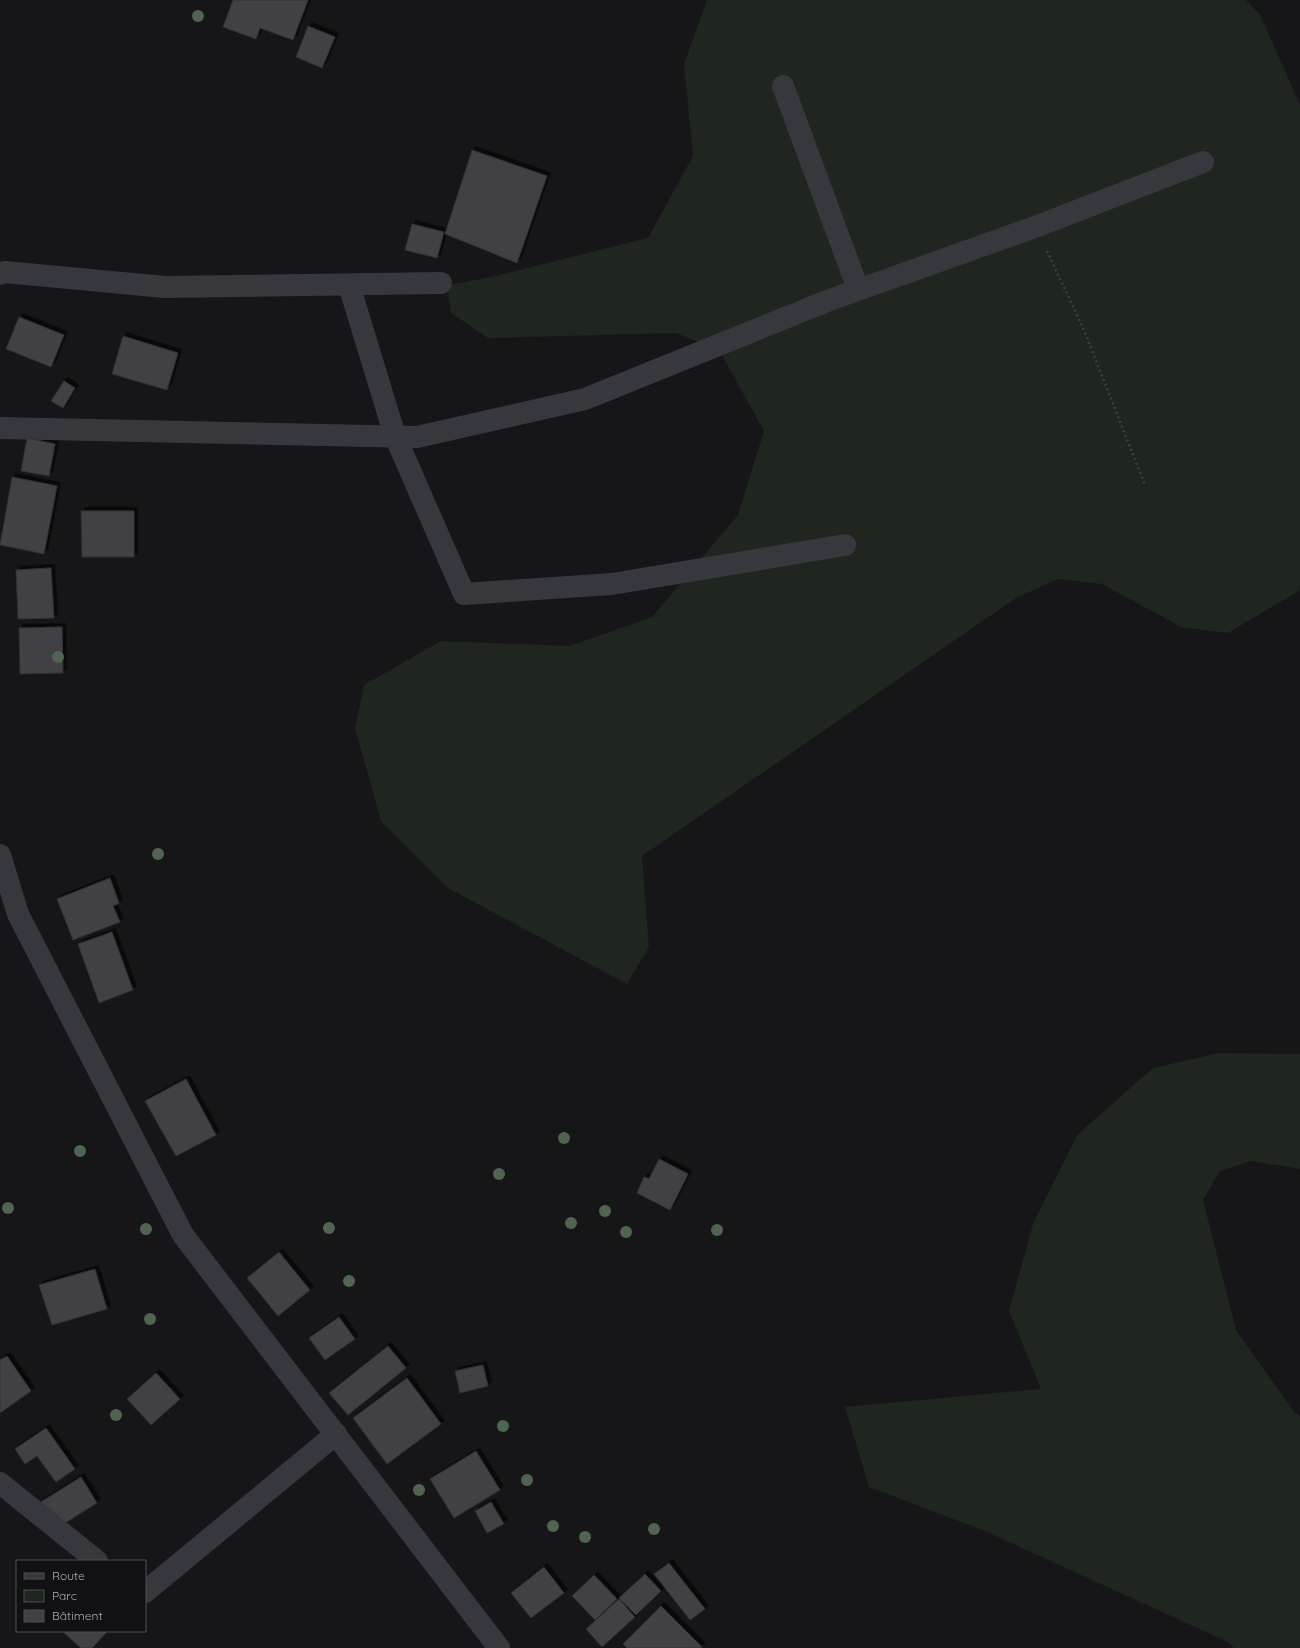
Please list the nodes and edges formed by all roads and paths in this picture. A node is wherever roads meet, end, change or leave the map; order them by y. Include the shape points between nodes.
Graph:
1 (783, 86) dead end
2 (1203, 162) dead end
3 (1035, 227) junction
4 (0, 274) edge
5 (441, 283) dead end
6 (349, 285) junction
7 (858, 290) junction
8 (0, 428) edge
9 (395, 436) junction
10 (1145, 485) dead end
11 (845, 545) dead end
12 (0, 855) edge
13 (336, 1434) junction
14 (0, 1483) edge
15 (96, 1560) edge
16 (146, 1591) edge
17 (499, 1648) edge

1 - 7 street
2 - 3 street
3 - 7 street
3 - 10 path via 1084,330
4 - 6 street via 5,272 165,287
5 - 6 street
6 - 9 street
7 - 9 street via 585,399 417,437
8 - 9 street
9 - 11 street via 464,594 612,584
12 - 13 street via 18,914 183,1235
13 - 16 street
13 - 17 street
14 - 15 street

